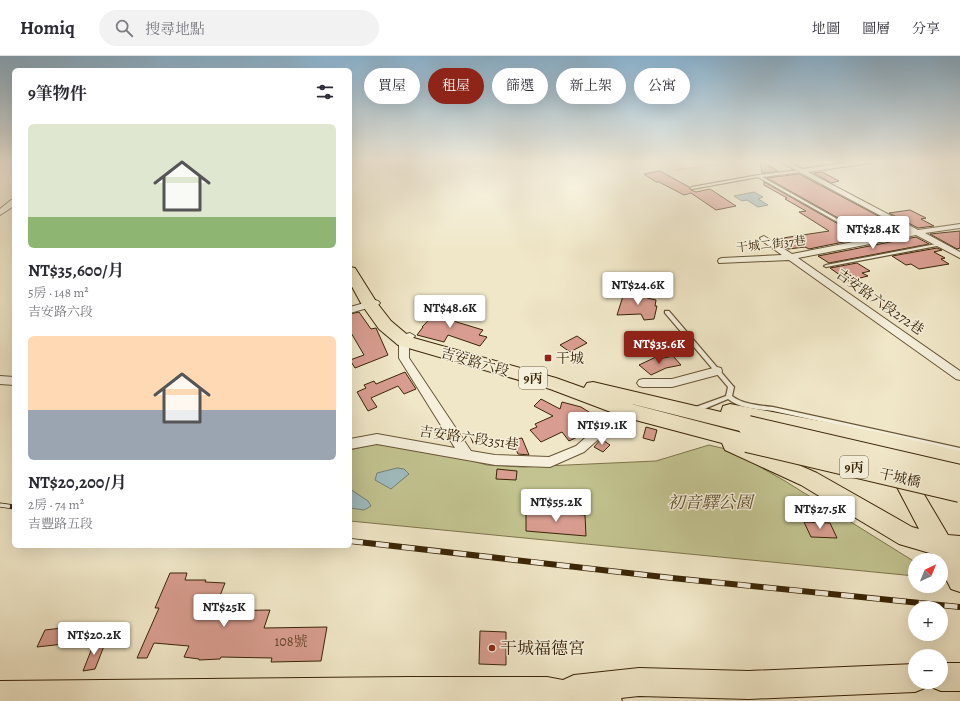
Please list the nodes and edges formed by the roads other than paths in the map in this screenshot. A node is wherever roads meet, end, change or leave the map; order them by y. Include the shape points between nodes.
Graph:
1 (786, 191) edge
2 (839, 191) edge
3 (12, 204) edge
4 (0, 213) edge
5 (960, 226) edge
6 (918, 232) junction
7 (764, 238) dead end
8 (872, 240) junction
9 (941, 244) junction
10 (960, 255) edge
11 (789, 256) junction
12 (722, 261) dead end
13 (826, 266) dead end
14 (352, 268) edge
15 (352, 274) edge
16 (373, 304) junction
17 (352, 309) edge
18 (668, 312) dead end
19 (407, 338) junction
20 (717, 371) junction
21 (960, 376) edge
22 (0, 380) edge
23 (12, 381) edge
24 (643, 383) dead end
25 (729, 397) junction
26 (627, 403) junction
27 (691, 411) junction
28 (702, 430) junction
29 (748, 434) junction
30 (882, 441) junction
31 (352, 444) edge
32 (960, 450) edge
33 (466, 454) junction
34 (960, 459) edge
35 (960, 475) edge
36 (960, 492) edge
37 (951, 546) edge
38 (960, 580) edge
39 (948, 677) edge
40 (960, 677) edge
41 (908, 678) edge
42 (547, 692) junction
43 (0, 696) edge
44 (408, 696) edge
45 (78, 698) edge
46 (608, 701) edge

1 - 8 lane
2 - 6 street
3 - 4 street
5 - 6 street, 干城二街37巷
6 - 8 street, 干城二街37巷
6 - 9 street
7 - 11 street, 吉安路六段272巷
8 - 11 street, 干城二街37巷
9 - 10 street
9 - 13 lane
11 - 12 street, 干城二街37巷
11 - 21 street, 吉安路六段272巷
14 - 16 main road, 吉安路六段 / 9丙
15 - 16 main road, 吉安路六段 / 9丙
16 - 17 street
16 - 19 main road, 吉安路六段 / 9丙 via 385,325
18 - 20 lane
19 - 26 main road, 吉安路六段 / 9丙
19 - 33 street via 404,358
20 - 24 street via 672,383
20 - 25 lane via 731,387
22 - 23 street
25 - 27 lane
25 - 32 lane via 734,402 746,406 773,409
26 - 27 main road, 吉安路六段 / 9丙
26 - 28 main road, 吉安路六段 / 9丙
26 - 33 street, 吉安路六段351巷 via 580,449 550,462 495,460
27 - 29 main road, 吉安路六段 / 9丙
27 - 30 main road via 715,408
28 - 29 main road, 吉安路六段 / 9丙
28 - 37 main road via 809,479 907,536
29 - 35 main road, 干城橋 / 9丙, bridge
29 - 36 main road, 干城橋 / 9丙, bridge
30 - 34 main road
30 - 37 main road
31 - 33 street, 吉安路六段351巷 via 377,439
37 - 38 main road
39 - 40 main road
41 - 42 main road via 749,685 639,682
42 - 44 main road
42 - 46 main road
43 - 45 main road
44 - 45 main road

